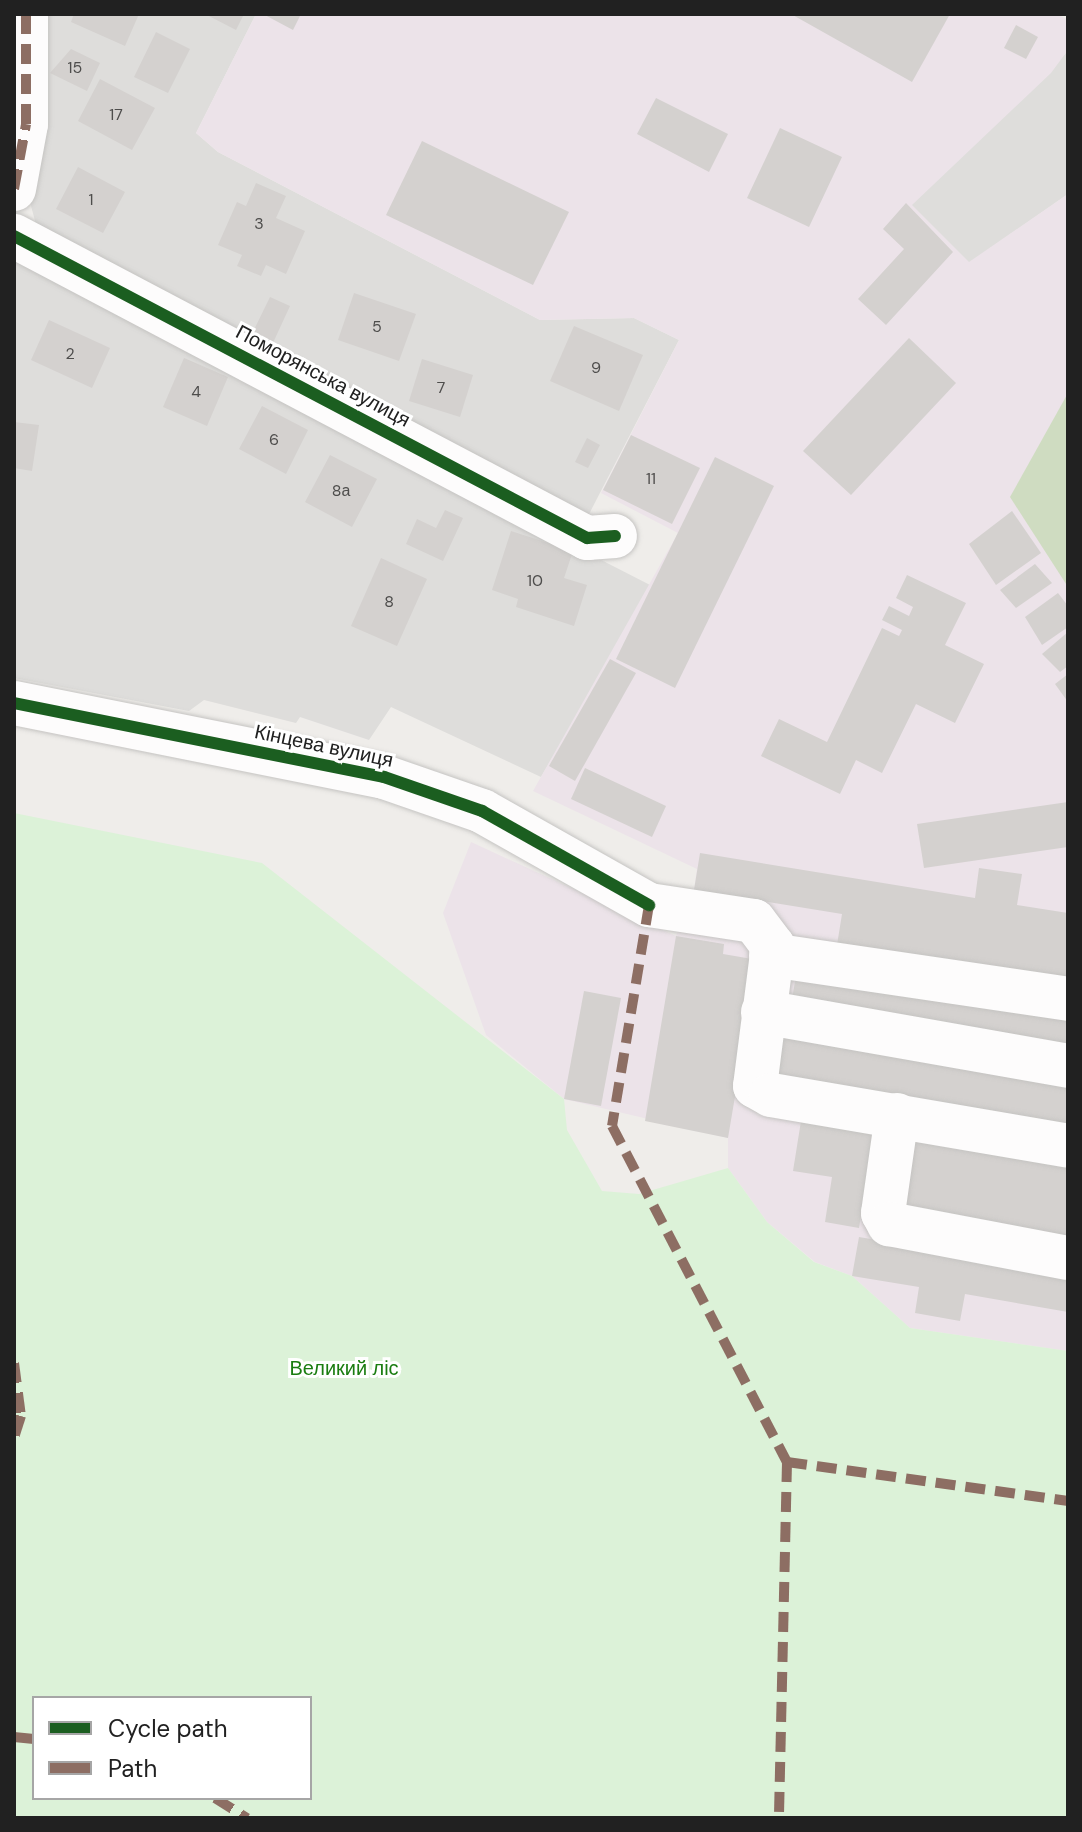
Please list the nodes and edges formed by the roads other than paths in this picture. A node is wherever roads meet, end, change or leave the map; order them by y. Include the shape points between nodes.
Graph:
1 (26, 14) edge
2 (20, 123) edge
3 (14, 189) edge
4 (14, 236) edge
5 (615, 536) dead end
6 (14, 703) edge
7 (771, 955) junction
8 (1068, 999) edge
9 (763, 1012) junction
10 (1068, 1066) edge
11 (897, 1115) junction
12 (1068, 1146) edge
13 (1068, 1258) edge

1 - 2 street
2 - 3 street
4 - 5 street, Поморянська вулиця via 587,538
6 - 7 street, Кінцева вулиця via 384,777 482,811 649,905 754,921 767,929
7 - 8 street
7 - 9 street
9 - 10 street
9 - 11 street via 755,1086 771,1095
11 - 12 street
11 - 13 street via 883,1213 889,1224

